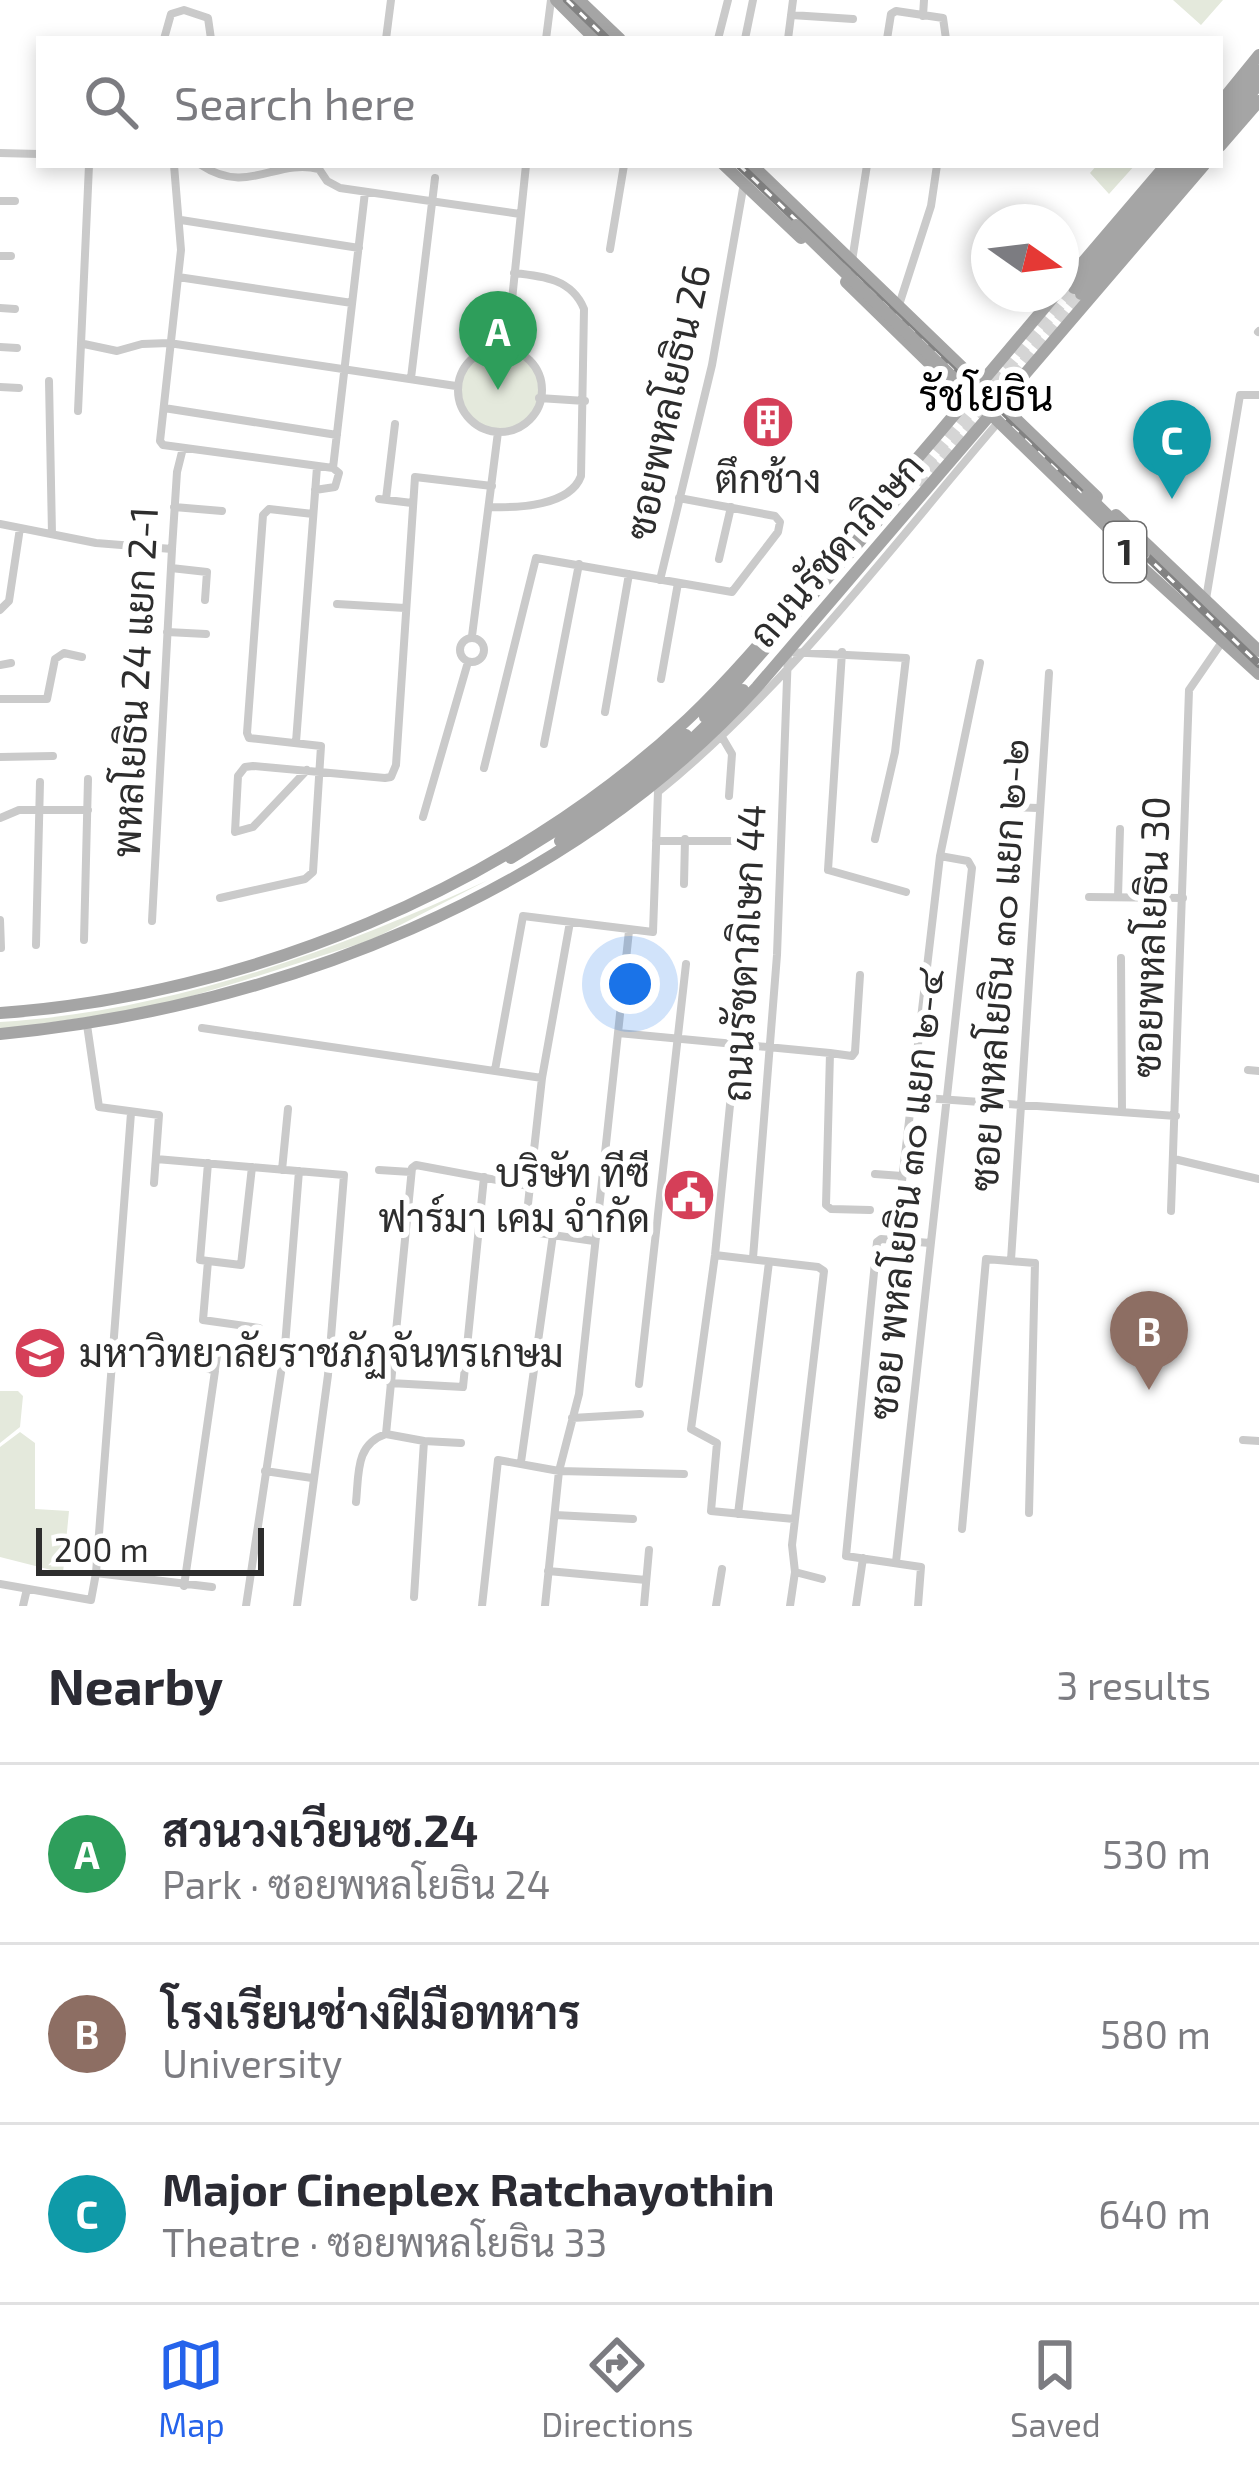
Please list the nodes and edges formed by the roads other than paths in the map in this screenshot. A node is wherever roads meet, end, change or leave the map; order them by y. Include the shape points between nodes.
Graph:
1 (391, 0) edge
2 (554, 0) edge
3 (578, 0) edge
4 (728, 0) edge
5 (753, 0) edge
6 (794, 0) edge
7 (924, 0) edge
8 (791, 15) junction
9 (923, 16) junction
10 (854, 19) dead end
11 (165, 36) edge
12 (211, 36) edge
13 (386, 36) edge
14 (547, 36) edge
15 (592, 36) edge
16 (617, 36) edge
17 (719, 36) edge
18 (746, 36) edge
19 (788, 36) edge
20 (888, 36) edge
21 (946, 36) edge
22 (1259, 55) edge
23 (1259, 71) edge
24 (1259, 84) edge
25 (1223, 99) edge
26 (1259, 100) edge
27 (1223, 113) edge
28 (1223, 126) edge
29 (1223, 142) edge
30 (0, 153) edge
31 (36, 154) edge
32 (89, 168) edge
33 (174, 168) edge
34 (206, 168) edge
35 (298, 168) edge
36 (321, 168) edge
37 (526, 168) edge
38 (624, 168) edge
39 (727, 168) edge
40 (757, 168) edge
41 (758, 168) edge
42 (868, 168) edge
43 (937, 168) edge
44 (1164, 168) edge
45 (1175, 168) edge
46 (1187, 168) edge
47 (1201, 168) edge
48 (434, 178) dead end
49 (748, 187) junction
50 (365, 192) junction
51 (0, 201) edge
52 (14, 201) dead end
53 (432, 202) junction
54 (520, 214) junction
55 (181, 220) junction
56 (798, 223) junction
57 (358, 248) junction
58 (610, 249) dead end
59 (852, 262) junction
60 (514, 273) junction
61 (1079, 275) tunnel mouth
62 (1079, 277) tunnel mouth
63 (178, 278) junction
64 (1079, 279) tunnel mouth
65 (352, 303) junction
66 (899, 305) junction
67 (0, 308) edge
68 (15, 309) dead end
69 (1048, 312) edge
70 (1068, 312) edge
71 (1079, 313) junction
72 (83, 344) junction
73 (169, 344) junction
74 (0, 347) edge
75 (17, 348) dead end
76 (507, 349) junction
77 (947, 351) junction
78 (932, 366) junction
79 (345, 368) junction
80 (411, 378) junction
81 (50, 381) dead end
82 (981, 384) junction
83 (456, 386) junction
84 (0, 387) edge
85 (19, 388) dead end
86 (1259, 394) edge
87 (539, 398) junction
88 (585, 400) junction
89 (967, 400) junction
90 (1001, 404) junction
91 (164, 408) junction
92 (78, 411) dead end
93 (992, 423) junction
94 (395, 424) dead end
95 (498, 432) junction
96 (337, 435) junction
97 (183, 448) junction
98 (1050, 453) junction
99 (317, 467) junction
100 (331, 468) junction
101 (1039, 468) junction
102 (492, 485) junction
103 (315, 490) junction
104 (679, 498) junction
105 (412, 503) junction
106 (175, 507) junction
107 (731, 507) junction
108 (490, 508) junction
109 (222, 511) dead end
110 (892, 511) junction
111 (313, 514) junction
112 (0, 524) edge
113 (20, 528) junction
114 (52, 534) junction
115 (172, 548) junction
116 (1142, 555) junction
117 (719, 559) dead end
118 (580, 564) junction
119 (170, 568) junction
120 (629, 574) junction
121 (660, 580) junction
122 (678, 583) junction
123 (206, 601) dead end
124 (337, 604) dead end
125 (1211, 604) junction
126 (405, 608) junction
127 (0, 610) edge
128 (1195, 615) junction
129 (167, 632) junction
130 (206, 634) dead end
131 (472, 636) junction
132 (1223, 640) junction
133 (1259, 651) edge
134 (842, 652) junction
135 (793, 656) junction
136 (82, 657) dead end
137 (468, 662) junction
138 (980, 663) dead end
139 (1049, 674) dead end
140 (1259, 674) edge
141 (661, 679) dead end
142 (0, 699) edge
143 (605, 712) dead end
144 (722, 737) junction
145 (296, 742) junction
146 (544, 744) dead end
147 (53, 756) dead end
148 (0, 757) edge
149 (484, 768) dead end
150 (307, 770) junction
151 (321, 771) junction
152 (88, 779) dead end
153 (40, 782) dead end
154 (656, 788) junction
155 (729, 796) dead end
156 (1009, 807) dead end
157 (1038, 808) junction
158 (88, 810) junction
159 (40, 811) junction
160 (423, 817) dead end
161 (0, 818) edge
162 (1120, 829) dead end
163 (685, 839) junction
164 (875, 839) dead end
165 (656, 841) junction
166 (730, 841) dead end
167 (940, 856) junction
168 (684, 884) dead end
169 (906, 892) dead end
170 (1089, 897) dead end
171 (1118, 897) junction
172 (220, 898) dead end
173 (1183, 898) junction
174 (454, 909) junction
175 (0, 920) edge
176 (152, 921) dead end
177 (570, 922) junction
178 (629, 931) junction
179 (84, 940) dead end
180 (36, 945) dead end
181 (1, 948) edge
182 (1121, 958) dead end
183 (686, 964) dead end
184 (860, 975) dead end
185 (0, 1013) edge
186 (87, 1025) junction
187 (202, 1028) dead end
188 (618, 1033) junction
189 (0, 1034) edge
190 (677, 1040) junction
191 (736, 1046) junction
192 (770, 1049) junction
193 (830, 1053) junction
194 (495, 1070) junction
195 (542, 1078) junction
196 (911, 1097) junction
197 (946, 1100) junction
198 (1020, 1103) junction
199 (288, 1109) dead end
200 (1122, 1112) junction
201 (131, 1113) junction
202 (1176, 1116) junction
203 (156, 1159) junction
204 (1174, 1159) junction
205 (208, 1163) junction
206 (252, 1167) junction
207 (282, 1170) junction
208 (379, 1170) dead end
209 (299, 1172) junction
210 (411, 1172) junction
211 (875, 1174) dead end
212 (902, 1176) junction
213 (484, 1177) junction
214 (1259, 1179) edge
215 (154, 1183) dead end
216 (529, 1186) junction
217 (870, 1210) dead end
218 (1171, 1210) dead end
219 (553, 1235) junction
220 (895, 1240) junction
221 (594, 1241) junction
222 (929, 1243) junction
223 (715, 1255) junction
224 (753, 1258) junction
225 (1011, 1260) junction
226 (208, 1261) junction
227 (769, 1262) junction
228 (259, 1328) dead end
229 (218, 1348) dead end
230 (178, 1359) dead end
231 (214, 1370) junction
232 (389, 1383) junction
233 (639, 1384) dead end
234 (640, 1414) dead end
235 (572, 1418) junction
236 (386, 1433) junction
237 (1243, 1440) dead end
238 (424, 1441) junction
239 (1259, 1442) edge
240 (461, 1443) dead end
241 (521, 1462) junction
242 (265, 1471) junction
243 (559, 1471) junction
244 (684, 1474) dead end
245 (312, 1478) junction
246 (356, 1502) dead end
247 (1029, 1513) dead end
248 (738, 1514) junction
249 (555, 1515) junction
250 (633, 1519) dead end
251 (794, 1519) junction
252 (962, 1529) dead end
253 (649, 1550) dead end
254 (863, 1558) junction
255 (896, 1562) junction
256 (722, 1569) dead end
257 (548, 1571) junction
258 (96, 1573) junction
259 (795, 1573) junction
260 (822, 1579) dead end
261 (646, 1580) junction
262 (0, 1584) edge
263 (184, 1586) junction
264 (212, 1588) dead end
265 (27, 1589) junction
266 (414, 1597) dead end
267 (86, 1602) edge
268 (22, 1606) edge
269 (246, 1606) edge
270 (298, 1606) edge
271 (482, 1606) edge
272 (545, 1606) edge
273 (644, 1606) edge
274 (716, 1606) edge
275 (790, 1606) edge
276 (856, 1606) edge
277 (918, 1606) edge

1 - 13 street
2 - 14 street
2 - 15 main road
3 - 16 main road
4 - 17 street
5 - 18 street
6 - 8 street
7 - 9 street
8 - 10 street
8 - 19 street
9 - 20 street via 893,12
9 - 21 street via 946,20
11 - 12 street via 171,14 184,10 208,18
22 - 25 main road
23 - 27 main road
24 - 28 main road
26 - 29 main road
30 - 31 street
32 - 72 street
33 - 55 street
34 - 35 street via 248,179
36 - 50 street via 331,184
37 - 54 street
38 - 58 street
39 - 49 main road, 1
40 - 56 main road
41 - 59 main road, 1
42 - 59 street
43 - 66 street
44 - 61 main road, ถนนรัชดาภิเษก
45 - 62 main road, ถนนรัชดาภิเษก
46 - 64 main road, ถนนรัชดาภิเษก
47 - 71 main road, ถนนรัชดาภิเษก
48 - 53 street
49 - 56 main road
49 - 78 main road, 1
49 - 104 street, ซอยพหลโยธิน 26
50 - 53 street
50 - 57 street
51 - 52 street
53 - 54 street
53 - 80 street
54 - 60 street
55 - 57 street
55 - 63 street
56 - 116 main road, bridge
57 - 65 street
59 - 66 main road, 1
60 - 76 street
60 - 88 street via 559,282 581,300
63 - 65 street
63 - 73 street
65 - 79 street
66 - 77 main road, 1
67 - 68 street
69 - 82 main road, ถนนรัชดาภิเษก
70 - 71 main road
71 - 90 main road, ถนนรัชดาภิเษก
72 - 73 street via 117,351
72 - 92 street
73 - 79 street
73 - 91 street
74 - 75 street
76 - 83 street via 478,354
76 - 87 street via 534,363
77 - 78 main road
77 - 82 main road, 1
78 - 89 main road, 1
79 - 80 street
79 - 96 street
80 - 83 street
81 - 114 street
82 - 89 main road, ถนนรัชดาภิเษก
82 - 90 main road, 1
83 - 95 street via 472,421
84 - 85 street
86 - 125 street via 1240,394
87 - 88 street
87 - 95 street via 529,424
88 - 108 street via 574,490
89 - 93 main road, 1
89 - 110 main road, ถนนรัชดาภิเษก
90 - 93 main road, ถนนรัชดาภิเษก
90 - 98 main road, 1
91 - 96 street
91 - 97 street via 160,444
93 - 101 main road, 1
93 - 110 main road, ถนนรัชดาภิเษก
93 - 135 street
94 - 105 street via 383,499
95 - 102 street
96 - 100 street
97 - 99 street
97 - 106 street, พหลโยธิน 24 แยก 2-1
98 - 101 main road
98 - 125 main road, 1
99 - 100 street
99 - 103 street
100 - 103 street via 339,473 335,487
101 - 128 main road, 1
102 - 105 street via 418,475
102 - 108 street
103 - 111 street
104 - 107 street
104 - 121 street, ซอยพหลโยธิน 26
105 - 126 street
106 - 109 street
106 - 115 street, พหลโยธิน 24 แยก 2-1
107 - 117 street
107 - 122 street via 775,516 772,541 732,592
108 - 131 street
110 - 135 main road, ถนนรัชดาภิเษก
110 - 174 main road, ถนนรัชดาภิเษก via 760,673 675,756
110 - 185 main road, ถนนรัชดาภิเษก via 676,730 556,821 443,889 339,935 226,971 76,1005
111 - 145 street
111 - 145 street via 263,515 249,738
112 - 113 street
113 - 114 street
113 - 127 street via 9,601
114 - 115 street
115 - 119 street, พหลโยธิน 24 แยก 2-1
116 - 125 main road
116 - 128 main road
118 - 120 street, ซอยพหลโยธิน 26
118 - 146 street
118 - 149 street, ซอยพหลโยธิน 26 via 536,558
119 - 123 street via 207,572
119 - 129 street, พหลโยธิน 24 แยก 2-1
120 - 121 street, ซอยพหลโยธิน 26
120 - 143 street
121 - 122 street
122 - 141 street
124 - 126 street
125 - 133 main road, 1
126 - 151 street via 392,777
128 - 132 main road, 1
129 - 130 street
129 - 176 street, พหลโยธิน 24 แยก 2-1
131 - 137 street via 460,651
131 - 137 street via 485,650
132 - 140 main road, 1
132 - 173 street, ซอยพหลโยธิน 30 via 1189,690
134 - 135 street
134 - 164 street via 908,662
134 - 169 street via 828,870
135 - 144 street
135 - 154 main road, ถนนรัชดาภิเษก
135 - 192 street, ถนนรัชดาภิเษก 44
136 - 142 street via 55,658 47,700
137 - 160 street
138 - 167 street
139 - 157 street, ซอย พหลโยธิน ๓๐ แยก ๒-๒
144 - 154 street
144 - 155 street via 731,754
145 - 151 street via 321,746
147 - 148 street
150 - 150 street via 260,820 235,832 241,770
150 - 151 street
151 - 172 street via 314,872
152 - 158 street
153 - 159 street
154 - 165 street
154 - 174 main road, ถนนรัชดาภิเษก
156 - 157 street
157 - 198 street, ซอย พหลโยธิน ๓๐ แยก ๒-๒
158 - 159 street
158 - 179 street
159 - 161 street
159 - 180 street
162 - 171 street
163 - 165 street
163 - 166 street
163 - 168 street
165 - 178 street via 653,932
167 - 196 street
167 - 197 street, ซอย พหลโยธิน ๓๐ แยก ๒-๔ via 972,868
170 - 171 street
171 - 173 street
173 - 202 street, ซอยพหลโยธิน 30
174 - 186 main road, ถนนรัชดาภิเษก via 296,971
175 - 181 street
177 - 178 street
177 - 194 street via 523,916
177 - 195 street
178 - 188 street
182 - 200 street
183 - 190 street
184 - 193 street via 855,1052
186 - 189 main road, ถนนรัชดาภิเษก
186 - 201 street via 98,1104
187 - 194 street
188 - 190 street
188 - 221 street
190 - 191 street
190 - 233 street
191 - 192 street
191 - 223 street, ถนนรัชดาภิเษก 44
192 - 193 street
192 - 224 street, ถนนรัชดาภิเษก 44
193 - 217 street via 826,1205
194 - 195 street
195 - 216 street
196 - 197 street
196 - 212 street
197 - 198 street
197 - 222 street, ซอย พหลโยธิน ๓๐ แยก ๒-๔
198 - 200 street
198 - 225 street, ซอย พหลโยธิน ๓๐ แยก ๒-๒
199 - 207 street
200 - 202 street
201 - 203 street via 159,1115
201 - 258 street
202 - 204 street, ซอยพหลโยธิน 30
203 - 205 street
203 - 215 street
204 - 214 street
204 - 218 street, ซอยพหลโยธิน 30
205 - 206 street
205 - 226 street via 200,1260
206 - 207 street
206 - 226 street via 242,1264
207 - 209 street
208 - 210 street
209 - 242 street
209 - 245 street via 344,1175
210 - 213 street via 416,1165
210 - 232 street
211 - 212 street
212 - 220 street
213 - 216 street
213 - 232 street via 463,1388
216 - 219 street via 525,1231
219 - 221 street
219 - 241 street
220 - 222 street
220 - 254 street via 877,1242 846,1556
221 - 235 street
222 - 255 street, ซอย พหลโยธิน ๓๐ แยก ๒-๔
223 - 224 street
223 - 248 street, ถนนรัชดาภิเษก 44 via 691,1430 717,1443 710,1509
224 - 227 street
225 - 247 street via 1035,1263
225 - 252 street via 986,1259
226 - 228 street via 203,1320
227 - 248 street
227 - 251 street via 824,1270
229 - 231 street
230 - 231 street
231 - 263 street
232 - 236 street
234 - 235 street
235 - 243 street
236 - 238 street
236 - 246 street via 362,1453
237 - 239 street
238 - 240 street
238 - 266 street
241 - 243 street
241 - 271 street via 498,1460
242 - 245 street
242 - 269 street
243 - 244 street
243 - 249 street
245 - 270 street
248 - 251 street
249 - 250 street
249 - 257 street
251 - 259 street
253 - 261 street
254 - 255 street
254 - 276 street
255 - 277 street via 921,1567
256 - 274 street
257 - 261 street
257 - 272 street
258 - 263 street
258 - 267 street
259 - 260 street
259 - 275 street
261 - 273 street
262 - 265 street
263 - 264 street
265 - 267 street
265 - 268 street

